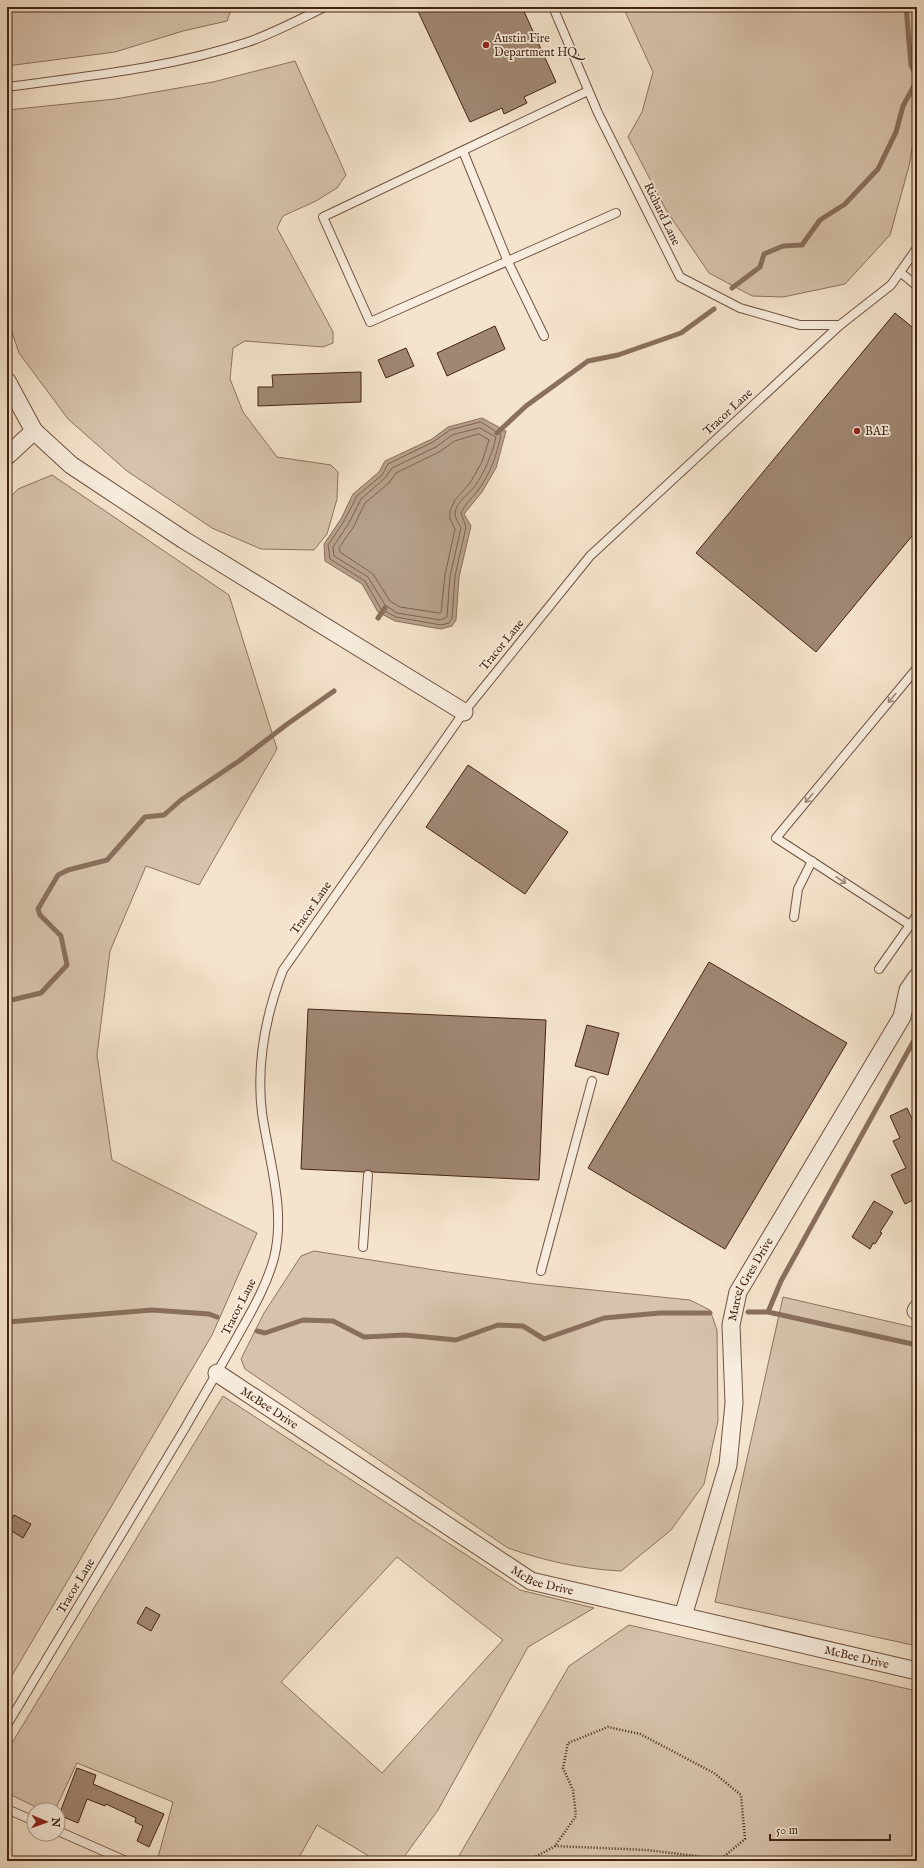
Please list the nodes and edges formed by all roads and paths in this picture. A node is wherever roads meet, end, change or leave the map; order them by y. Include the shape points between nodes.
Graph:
1 (325, 7) edge
2 (553, 7) edge
3 (7, 87) edge
4 (588, 91) junction
5 (462, 150) junction
6 (616, 213) dead end
7 (917, 248) edge
8 (508, 262) junction
9 (900, 272) junction
10 (917, 286) edge
11 (840, 325) junction
12 (544, 336) dead end
13 (7, 381) edge
14 (34, 431) junction
15 (7, 456) edge
16 (917, 668) edge
17 (464, 712) junction
18 (812, 862) junction
19 (917, 915) edge
20 (794, 917) dead end
21 (910, 925) junction
22 (879, 969) dead end
23 (917, 977) edge
24 (592, 1081) dead end
25 (368, 1175) dead end
26 (363, 1247) dead end
27 (541, 1271) dead end
28 (217, 1373) junction
29 (683, 1616) junction
30 (917, 1671) edge
31 (7, 1725) edge
32 (7, 1809) edge
33 (26, 1817) edge
34 (66, 1835) edge
35 (555, 1846) junction
36 (126, 1861) edge
37 (528, 1861) edge

1 - 3 lane via 249,42 200,56 148,68
2 - 4 lane, Richard Lane
4 - 5 lane
4 - 11 lane, Richard Lane via 680,277 740,308 800,325
5 - 8 lane
5 - 8 lane via 323,216 370,322
6 - 8 lane
7 - 9 lane, Tracor Lane
8 - 12 lane
9 - 10 lane
9 - 11 lane, Tracor Lane via 891,285
11 - 17 lane, Tracor Lane via 590,556
13 - 14 street
14 - 15 street
14 - 17 street via 71,465 184,540
16 -> 18 lane via 776,838
17 - 28 lane, Tracor Lane via 283,970 264,1033 260,1078 262,1113 277,1197 278,1223 274,1257 263,1290
18 - 20 lane via 798,889
18 -> 21 lane
19 - 21 lane
21 - 22 lane
23 - 29 street, Marcel Gres Drive via 908,990 902,1018 738,1292 731,1325 734,1403 728,1465
24 - 27 lane
25 - 26 lane
28 - 29 street, McBee Drive via 530,1581
28 - 31 lane, Tracor Lane
29 - 30 street, McBee Drive
32 - 33 lane
34 - 36 lane
35 - 35 path via 647,1850 721,1859 745,1839 741,1795 714,1773 640,1734 608,1727 568,1743 563,1768 573,1790 576,1816
35 - 37 path

